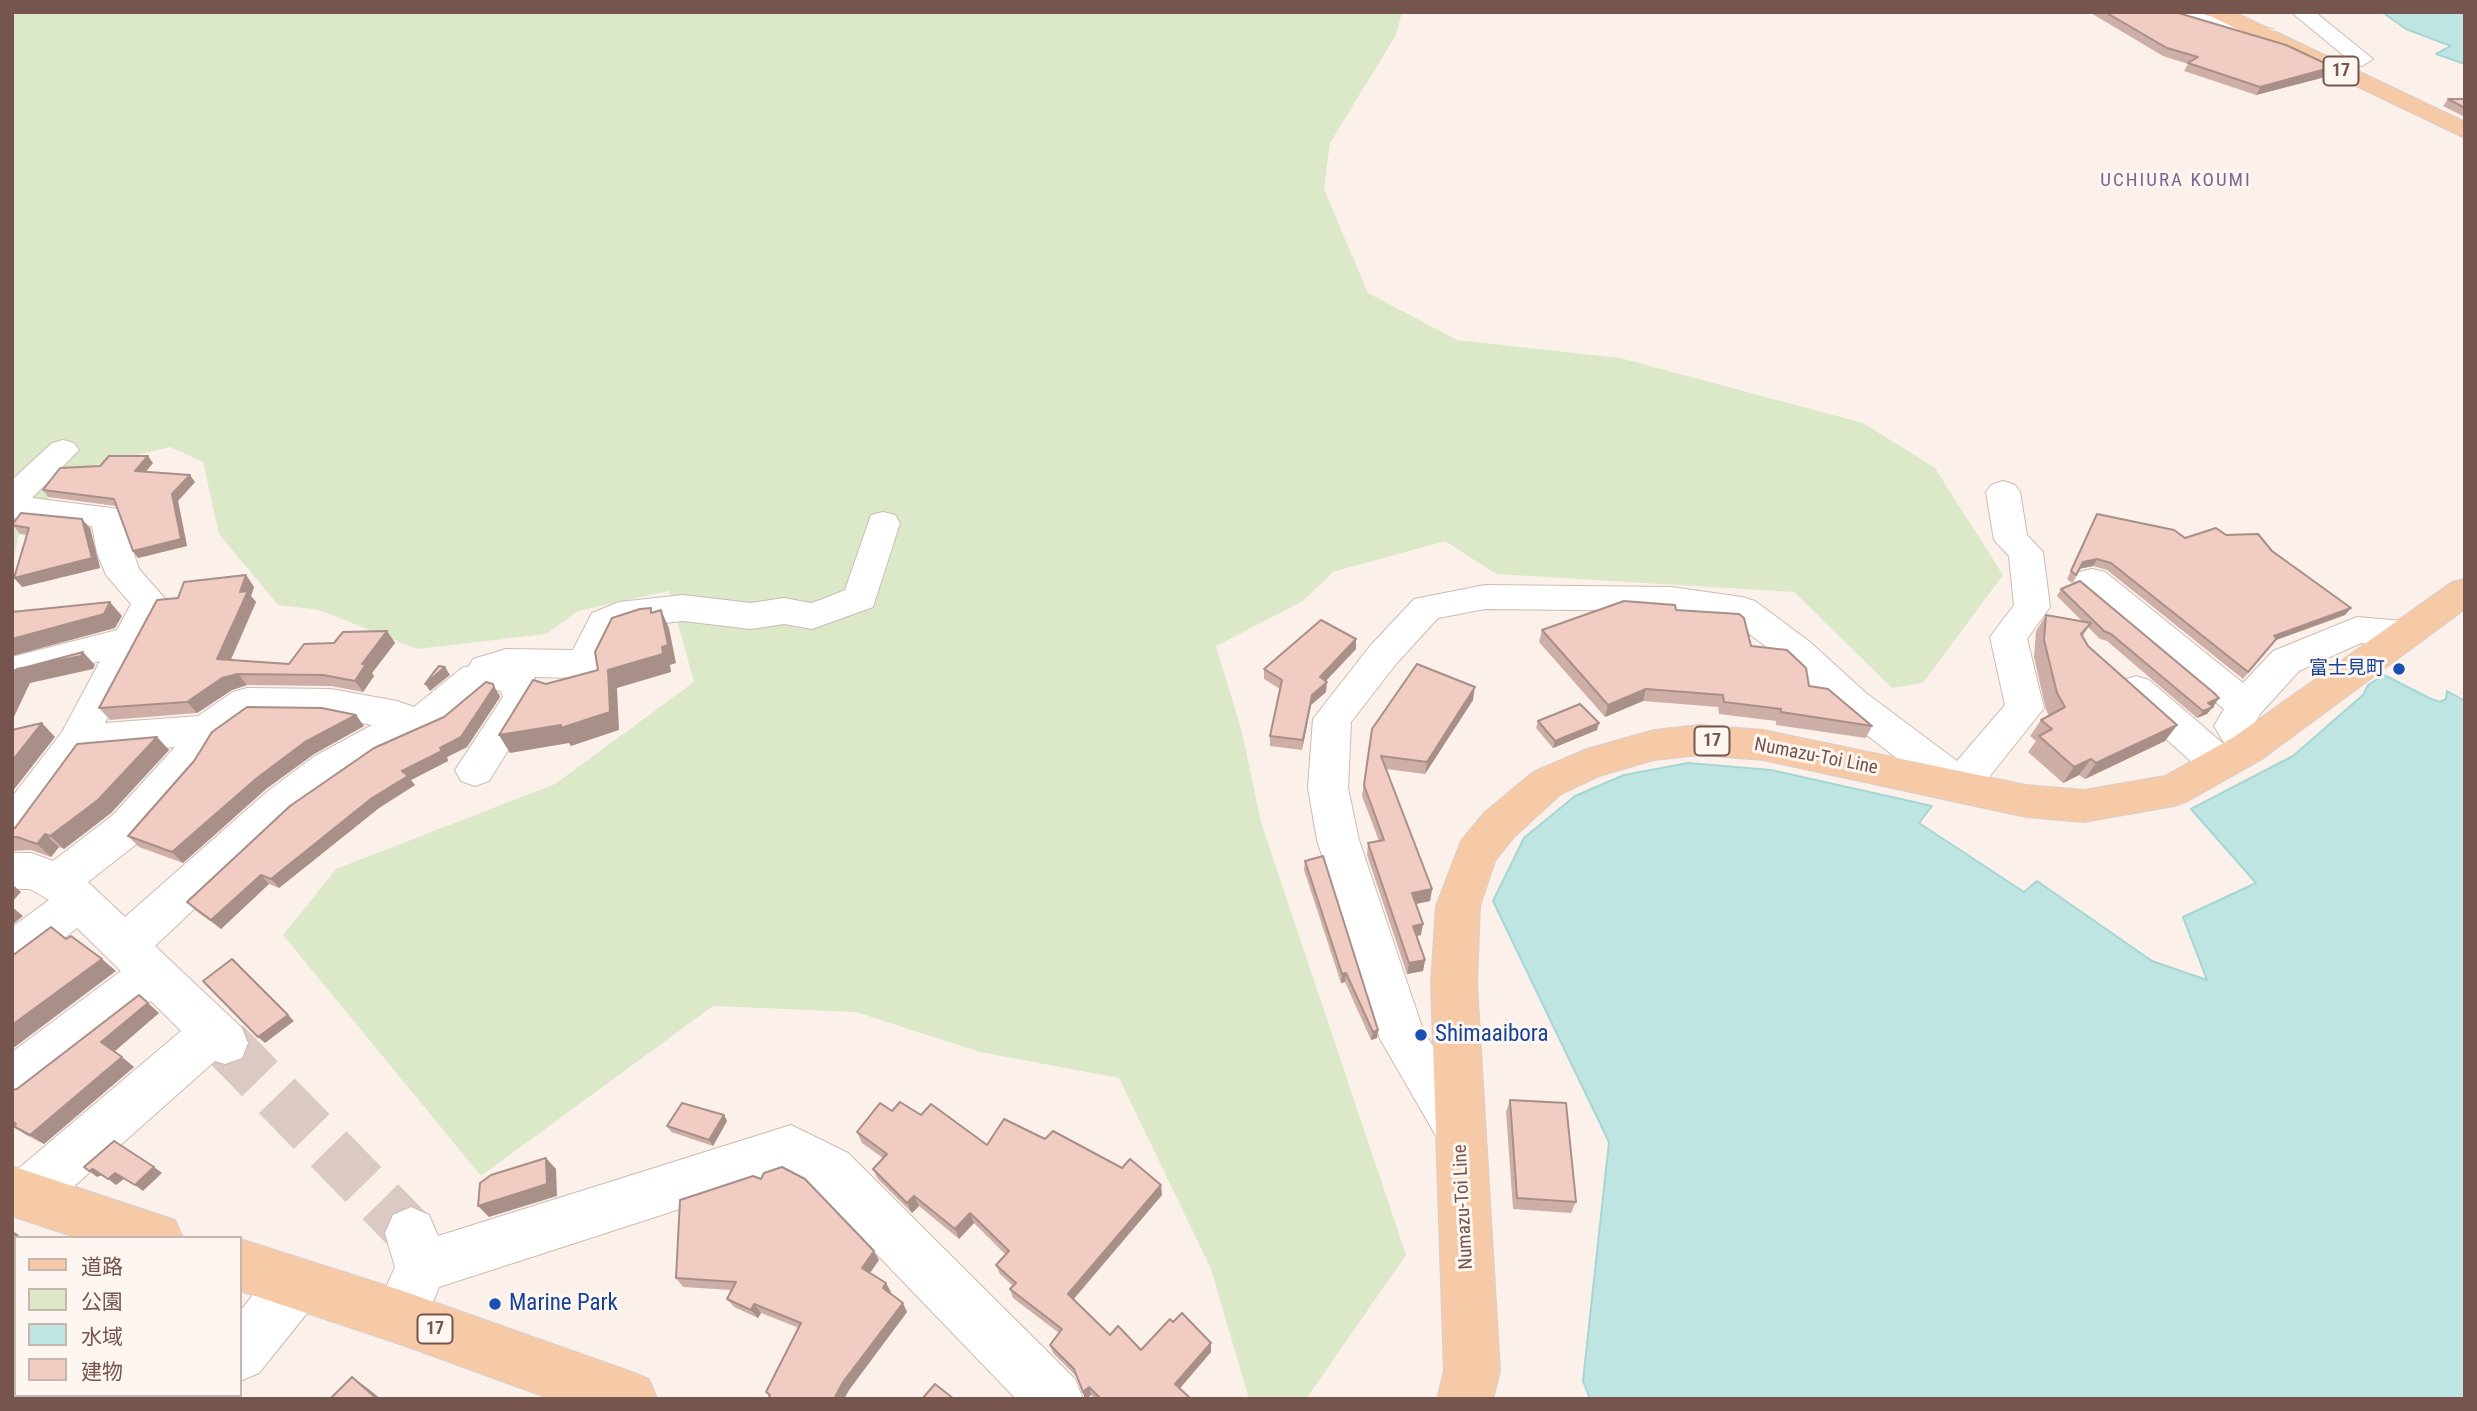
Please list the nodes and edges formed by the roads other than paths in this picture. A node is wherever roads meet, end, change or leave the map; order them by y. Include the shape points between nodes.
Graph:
1 (2174, 12) edge
2 (2217, 12) edge
3 (2301, 12) edge
4 (2265, 34) junction
5 (2362, 59) dead end
6 (2465, 131) edge
7 (63, 450) dead end
8 (2003, 492) dead end
9 (12, 499) edge
10 (12, 507) edge
11 (883, 523) dead end
12 (2092, 580) dead end
13 (2465, 591) edge
14 (2404, 634) junction
15 (130, 640) junction
16 (2112, 670) edge
17 (12, 671) edge
18 (475, 678) junction
19 (2245, 705) junction
20 (412, 725) junction
21 (206, 731) junction
22 (76, 742) junction
23 (2234, 756) junction
24 (475, 770) dead end
25 (1960, 785) junction
26 (12, 828) edge
27 (12, 871) edge
28 (68, 892) junction
29 (12, 951) edge
30 (140, 958) junction
31 (12, 1080) edge
32 (1460, 1132) junction
33 (19, 1193) edge
34 (151, 1236) edge
35 (242, 1266) edge
36 (297, 1283) junction
37 (400, 1317) junction
38 (242, 1352) edge
39 (629, 1399) edge
40 (1055, 1399) edge
41 (1465, 1399) edge

1 - 4 street via 2229,29
2 - 4 main road, 17
3 - 5 street
4 - 6 main road, 17
7 - 9 street
8 - 25 street via 2011,540 2026,552 2031,593 2032,607 2008,637 2025,708
10 - 15 street via 107,517 124,575 149,601
11 - 18 street via 860,597 836,608 812,616 784,611 751,616 683,608 619,615 605,622 587,661 506,663 489,666
12 - 19 street
13 - 14 main road, Numazu-Toi Line / 17
14 - 19 street via 2357,630 2286,661
14 - 23 main road, Numazu-Toi Line / 17
15 - 17 street
15 - 22 street
16 - 23 street
18 - 20 street via 435,713
18 - 24 street via 491,675 518,682 522,698
19 - 23 street via 2234,726
20 - 21 street via 397,715 331,703 247,702
20 - 30 street via 366,744 282,802
21 - 22 street
21 - 28 street via 188,759
22 - 26 street
23 - 25 main road, Numazu-Toi Line / 17 via 2174,790 2084,806 2026,801
25 - 32 main road, Numazu-Toi Line / 17 via 1763,745 1700,740 1643,748 1587,764 1547,783 1499,825 1476,853 1458,905 1454,983
25 - 32 street via 1852,703 1797,651 1742,610 1671,598 1498,597 1427,608 1332,719 1328,788 1338,841 1403,1039
27 - 28 street via 31,871
28 - 29 street
28 - 30 street
30 - 31 street
30 - 33 street via 219,1038
32 - 41 main road, Numazu-Toi Line / 17 via 1472,1371
33 - 34 main road
35 - 36 main road, 17
36 - 37 main road, 17
36 - 38 street
37 - 39 main road, 17
37 - 40 street via 416,1250 791,1149 830,1170

